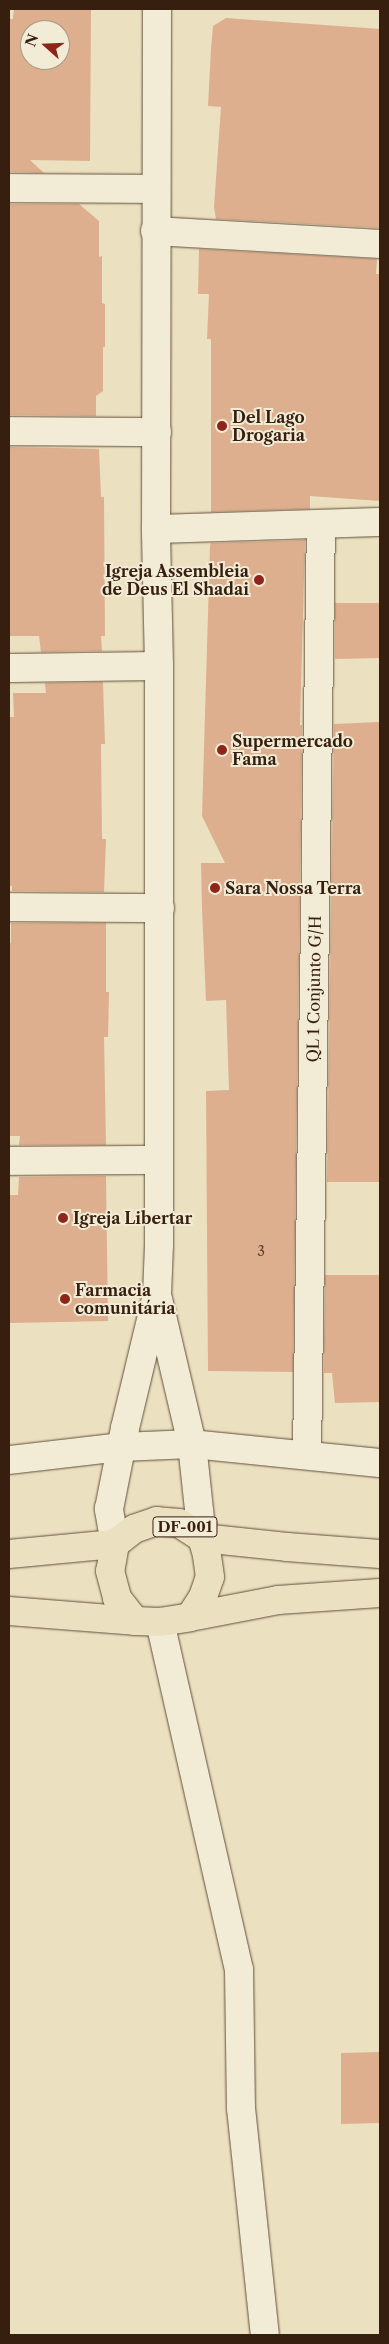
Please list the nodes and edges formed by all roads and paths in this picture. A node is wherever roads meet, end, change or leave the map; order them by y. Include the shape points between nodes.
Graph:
1 (157, 9) edge
2 (9, 188) edge
3 (156, 188) junction
4 (156, 231) junction
5 (380, 244) edge
6 (9, 431) edge
7 (157, 432) junction
8 (380, 522) edge
9 (320, 524) junction
10 (156, 529) junction
11 (159, 666) junction
12 (9, 668) edge
13 (9, 907) edge
14 (160, 908) junction
15 (159, 1160) junction
16 (9, 1161) edge
17 (157, 1295) junction
18 (192, 1444) junction
19 (121, 1447) junction
20 (307, 1454) junction
21 (9, 1460) edge
22 (380, 1463) edge
23 (202, 1538) junction
24 (116, 1544) junction
25 (9, 1554) edge
26 (380, 1554) edge
27 (380, 1593) edge
28 (9, 1610) edge
29 (190, 1617) junction
30 (147, 1621) junction
31 (265, 2335) edge

1 - 3 street
2 - 3 street
3 - 4 street
4 - 5 street
4 - 7 street
6 - 7 street
7 - 10 street
8 - 9 street
9 - 10 street
9 - 20 street, QL 1 Conjunto G/H
10 - 11 street
11 - 12 street
11 - 14 street
13 - 14 street
14 - 15 street
15 - 16 street
15 - 17 street
17 - 18 street
17 - 19 street
18 - 19 street
18 - 20 street
18 - 23 street
19 - 21 street
19 - 24 street via 109,1509
20 - 22 street
23 - 24 main road, DF-001 via 179,1523 157,1521 134,1529
23 - 26 main road, DF-001
23 - 29 main road, DF-001 via 210,1576 203,1597
24 - 25 main road
24 - 30 main road via 110,1571 117,1598
27 - 29 main road via 278,1600
28 - 30 main road
29 - 30 main road
30 - 31 street via 238,1969 241,2108

